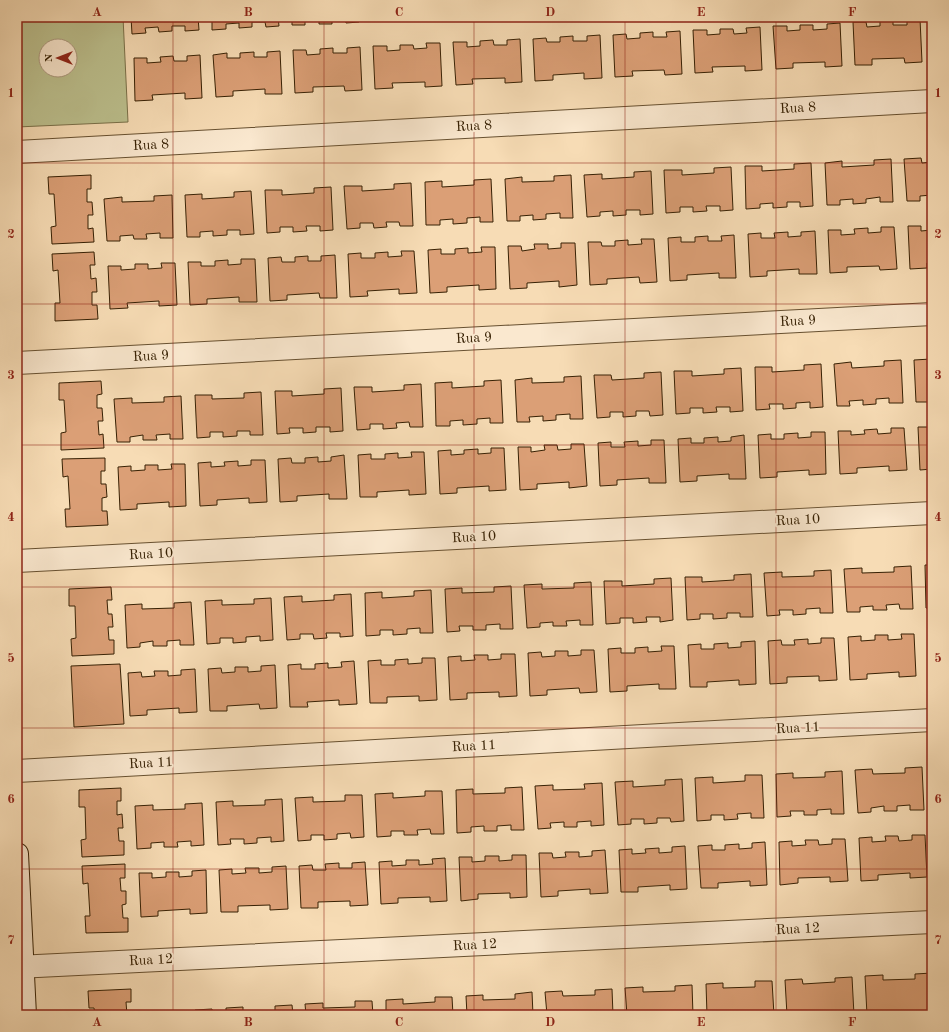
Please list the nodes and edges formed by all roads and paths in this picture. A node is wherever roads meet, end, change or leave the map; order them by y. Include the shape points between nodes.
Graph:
1 (932, 101) edge
2 (17, 152) edge
3 (932, 314) edge
4 (17, 363) edge
5 (932, 513) edge
6 (17, 561) edge
7 (932, 720) edge
8 (17, 771) edge
9 (17, 854) edge
10 (932, 922) edge
11 (20, 967) edge
12 (25, 1015) edge

1 - 2 street, Rua 8
3 - 4 street, Rua 9
5 - 6 street, Rua 10
7 - 8 street, Rua 11
9 - 11 street
10 - 11 street, Rua 12
11 - 12 street

